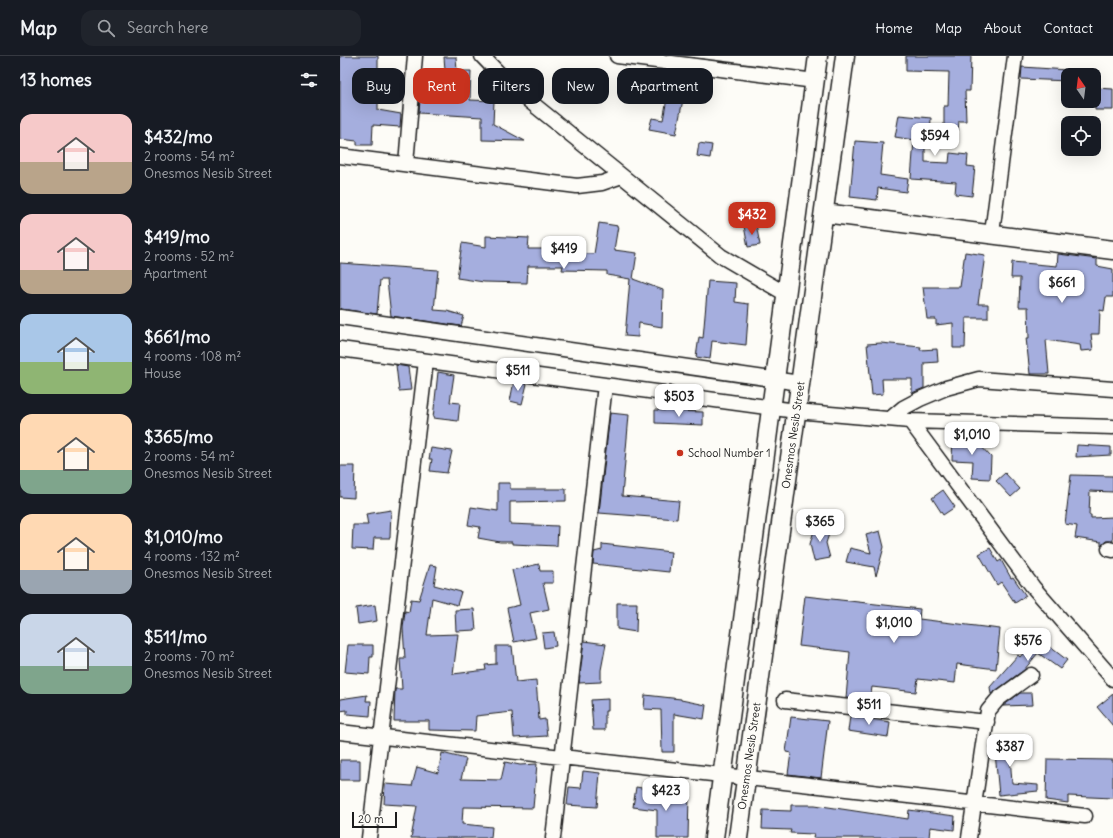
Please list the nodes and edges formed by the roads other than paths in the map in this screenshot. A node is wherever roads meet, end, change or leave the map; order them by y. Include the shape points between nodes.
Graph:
1 (415, 56) edge
2 (482, 56) edge
3 (617, 56) edge
4 (818, 56) edge
5 (845, 56) edge
6 (1015, 56) edge
7 (815, 81) junction
8 (340, 156) edge
9 (406, 164) junction
10 (622, 176) junction
11 (824, 213) junction
12 (992, 233) junction
13 (1113, 250) edge
14 (786, 294) junction
15 (340, 317) edge
16 (340, 349) edge
17 (426, 361) junction
18 (775, 379) junction
19 (800, 383) junction
20 (605, 385) junction
21 (1113, 389) edge
22 (771, 408) junction
23 (796, 411) junction
24 (890, 419) junction
25 (910, 421) junction
26 (1113, 427) edge
27 (1032, 675) dead end
28 (1113, 679) edge
29 (785, 700) dead end
30 (987, 722) junction
31 (340, 732) edge
32 (381, 737) junction
33 (562, 757) junction
34 (722, 775) junction
35 (747, 778) junction
36 (975, 803) junction
37 (1085, 816) dead end
38 (369, 838) edge
39 (552, 838) edge
40 (714, 838) edge
41 (738, 838) edge
42 (969, 838) edge

1 - 9 street
2 - 10 street via 512,87
3 - 7 street
4 - 7 street
5 - 11 street, Onesmos Nesib Street
6 - 12 street
7 - 14 street
8 - 9 street
9 - 10 street via 578,186 602,183
10 - 14 street via 721,256
11 - 12 street
11 - 19 street, Onesmos Nesib Street
12 - 13 street
14 - 18 street
15 - 18 street
16 - 17 street
17 - 20 street
17 - 32 street
18 - 19 street
18 - 22 street
19 - 23 street, Onesmos Nesib Street
20 - 22 street
20 - 33 street
21 - 24 street via 980,379 946,388 920,399
22 - 23 street
22 - 34 street
23 - 24 street
23 - 35 street, Onesmos Nesib Street
24 - 25 street
25 - 26 street
25 - 28 street via 1033,587
27 - 30 street via 998,698 988,711
29 - 30 street
30 - 36 street
31 - 32 street
32 - 33 street
32 - 38 street
33 - 34 street
33 - 39 street
34 - 35 street
34 - 40 street
35 - 36 street
35 - 41 street, Onesmos Nesib Street
36 - 37 street
36 - 42 street

